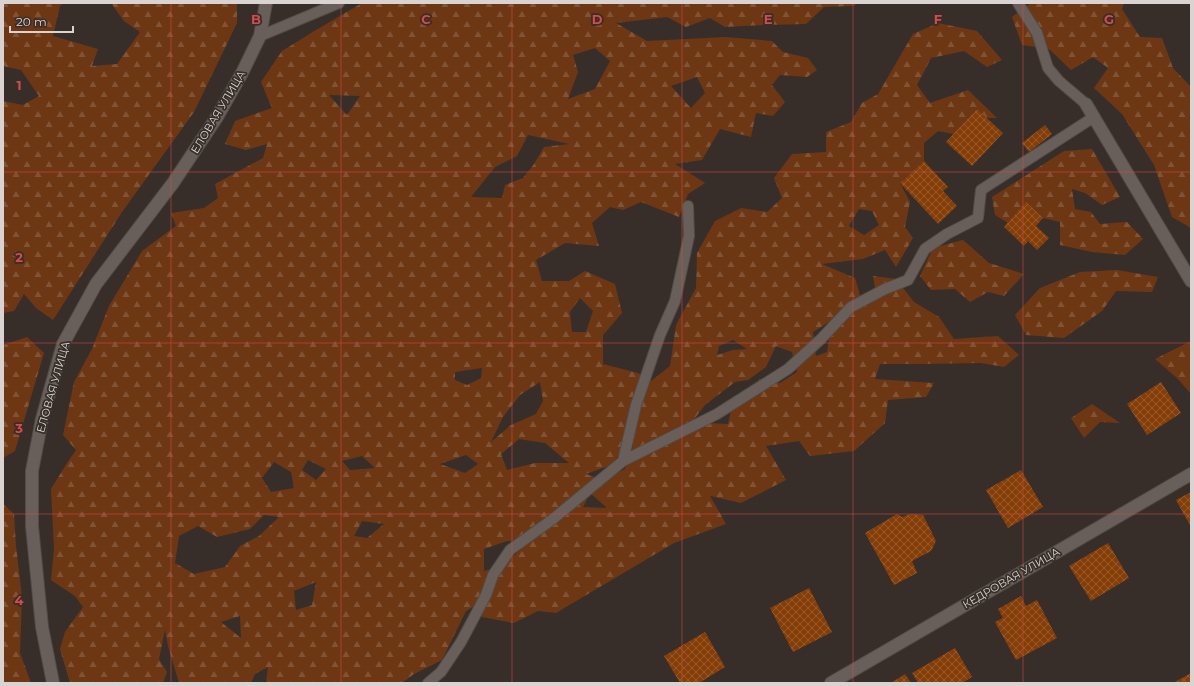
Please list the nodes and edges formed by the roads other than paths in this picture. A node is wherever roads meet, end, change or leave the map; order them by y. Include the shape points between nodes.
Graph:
1 (266, 3) edge
2 (338, 3) edge
3 (1018, 3) edge
4 (260, 36) junction
5 (1086, 104) joint
6 (1094, 117) junction
7 (688, 206) dead end
8 (1191, 282) edge
9 (623, 461) junction
10 (1191, 474) edge
11 (52, 683) edge
12 (428, 683) edge
13 (831, 683) edge

1 - 4 street, ЕЛОВАЯ УЛИЦА
2 - 4 lane
3 - 5 lane via 1037,33 1048,68
4 - 11 street, ЕЛОВАЯ УЛИЦА via 217,117 173,183 96,284 63,344 42,419 32,471 32,526 42,627
5 - 6 street
6 - 8 street
6 - 9 lane via 981,190 978,218 925,249 908,280 851,306 821,339 788,368 717,414
7 - 9 lane via 689,236 675,301 660,335 636,405
9 - 12 lane via 553,519 510,550 493,575 461,642 441,672
10 - 13 street, КЕДРОВАЯ УЛИЦА

